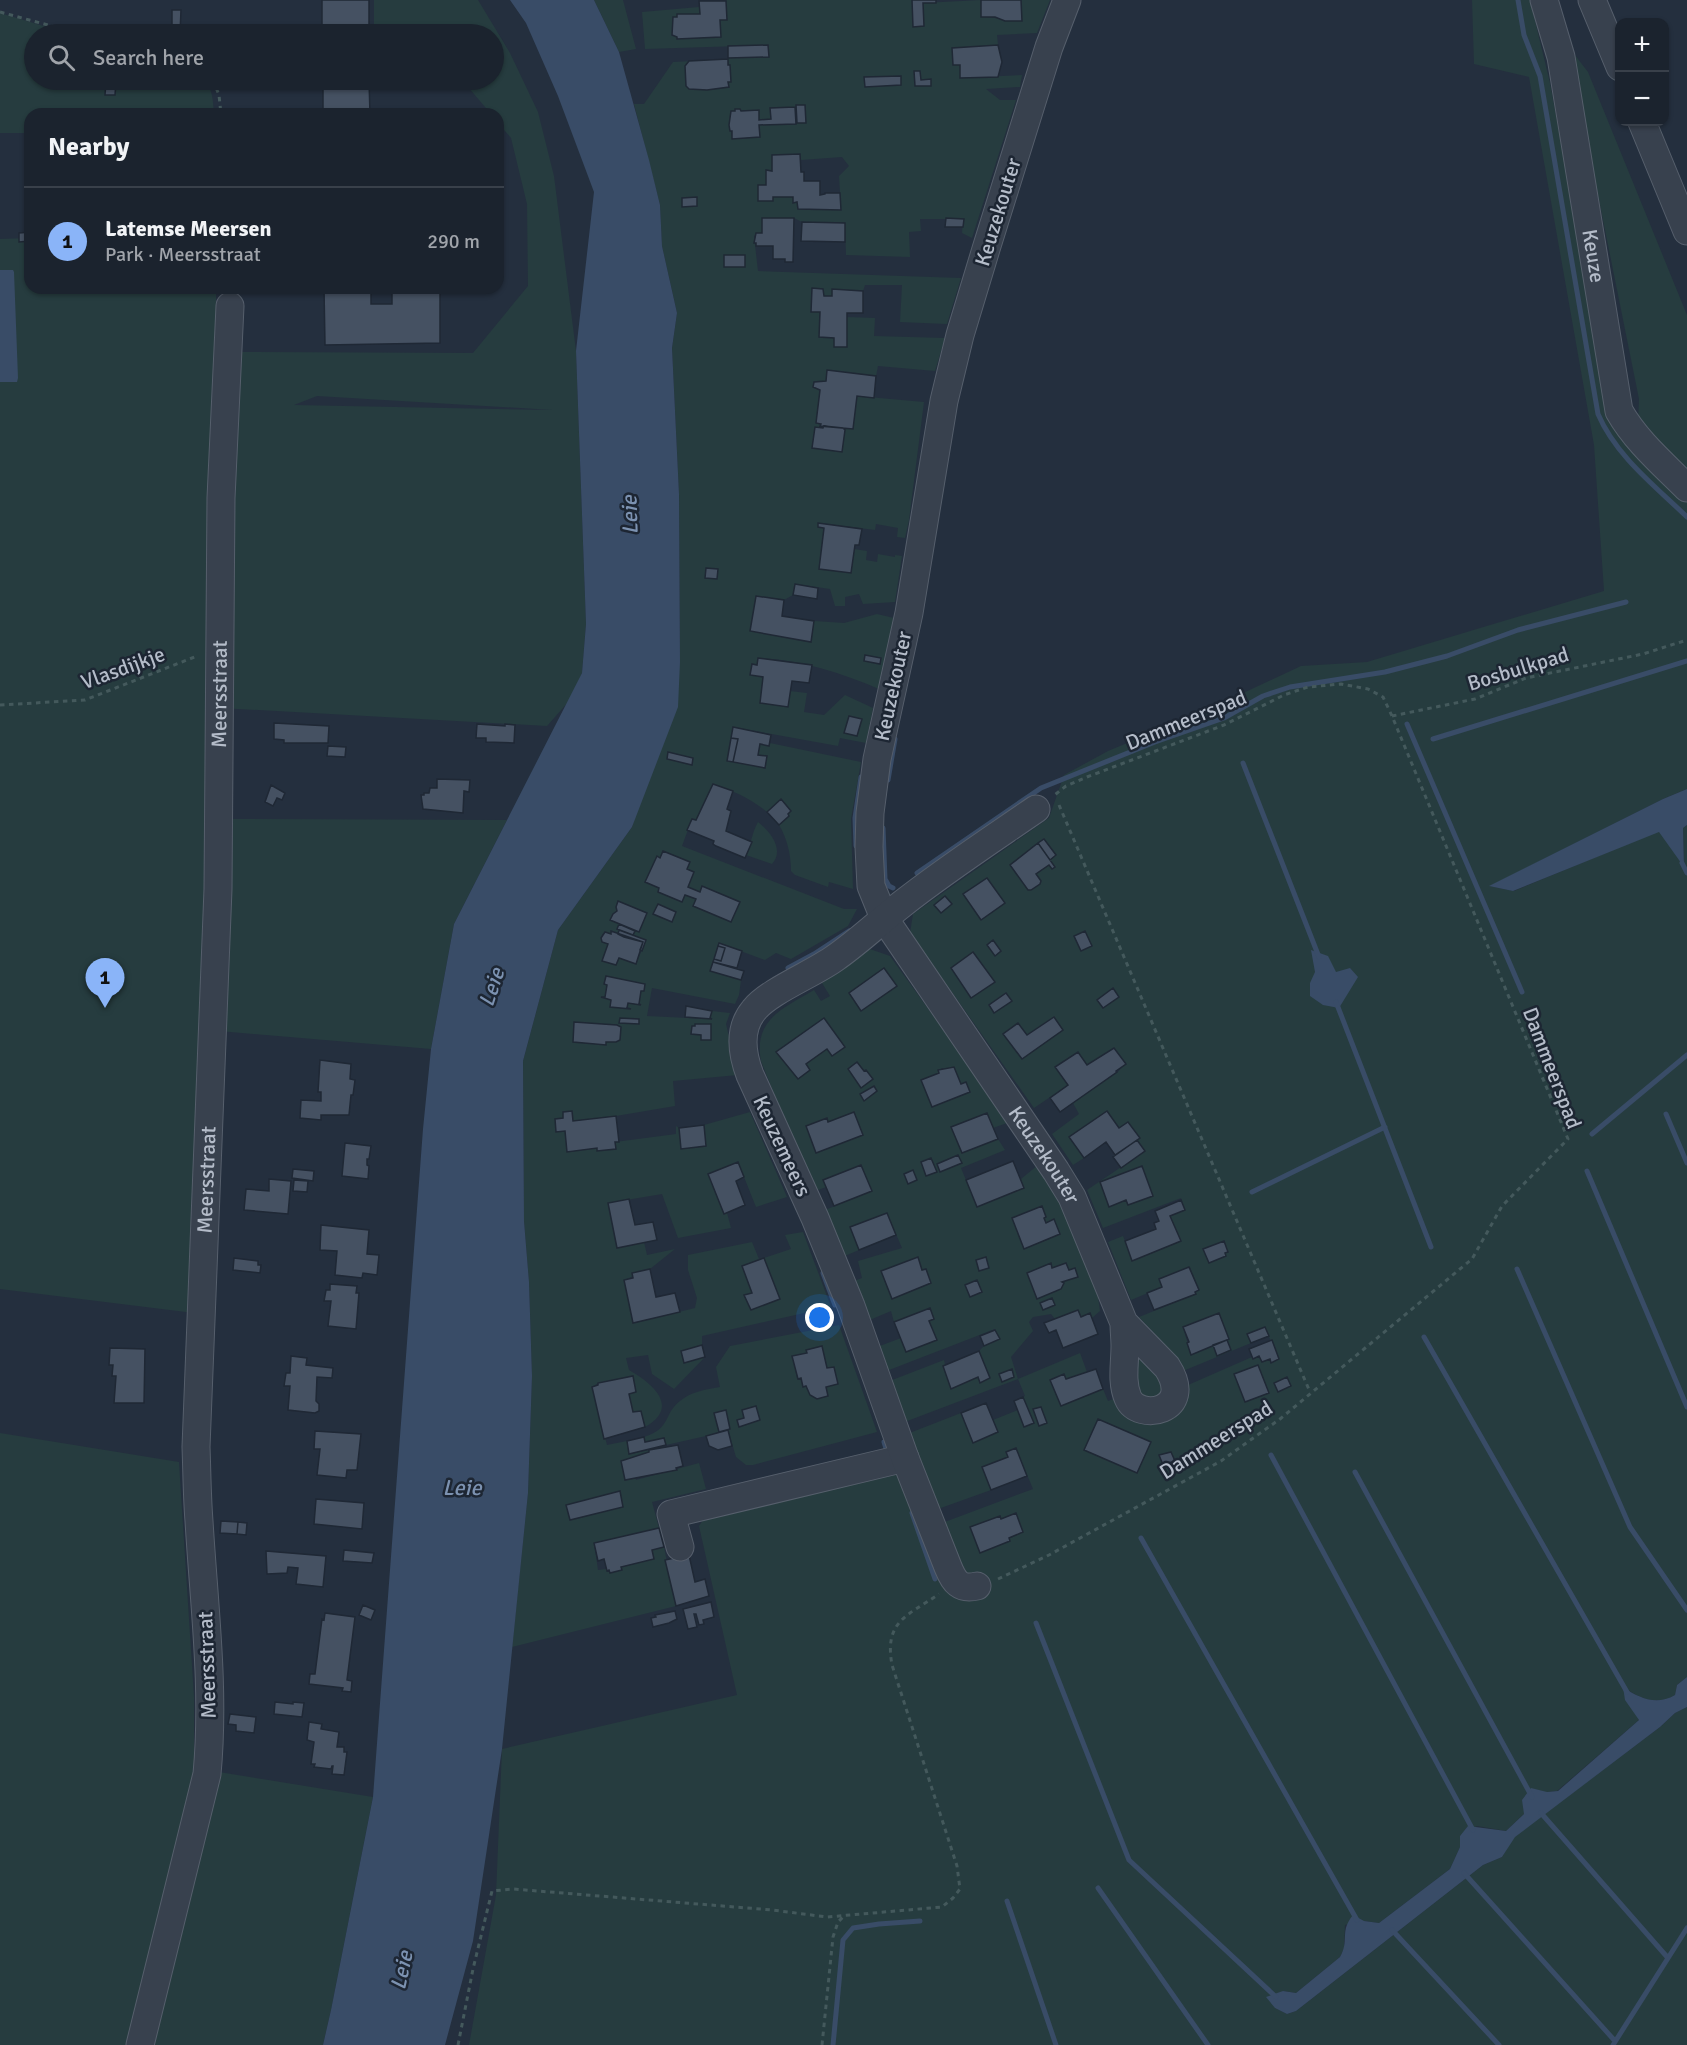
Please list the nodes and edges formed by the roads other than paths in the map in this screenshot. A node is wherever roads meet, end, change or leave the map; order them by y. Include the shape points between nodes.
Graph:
1 (1067, 0) edge
2 (1544, 0) edge
3 (1592, 0) edge
4 (1615, 56) edge
5 (1644, 126) edge
6 (1687, 231) edge
7 (230, 306) dead end
8 (1687, 488) edge
9 (1045, 802) road end
10 (884, 918) junction
11 (1124, 1323) dead end
12 (905, 1458) junction
13 (680, 1547) dead end
14 (965, 1583) road end
15 (140, 2045) edge

1 - 10 street, Keuzekouter via 998,209 944,401 909,613 870,813 871,886
2 - 8 street, Keuze via 1561,57 1619,411 1643,444
3 - 4 street
5 - 6 street
7 - 15 street, Meersstraat via 221,498 218,900 196,1447 208,1644 209,1753
9 - 10 street, Keuzemeers
10 - 11 street, Keuzekouter via 1072,1197
10 - 12 street, Keuzemeers via 832,960 753,1011 745,1026 743,1047 750,1075 851,1306
12 - 13 street via 671,1514
12 - 14 street, Keuzemeers

